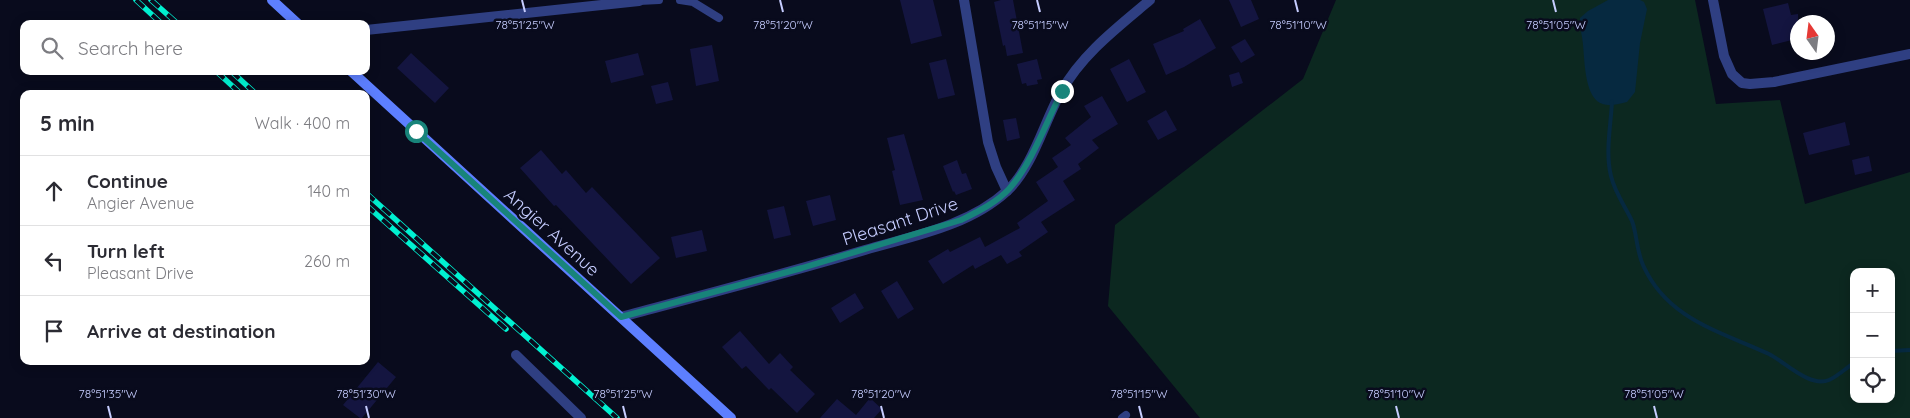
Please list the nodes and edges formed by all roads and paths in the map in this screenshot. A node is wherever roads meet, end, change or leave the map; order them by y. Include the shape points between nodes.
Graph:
1 (272, 0) edge
2 (659, 0) edge
3 (680, 0) edge
4 (964, 0) edge
5 (1150, 0) edge
6 (1713, 0) edge
7 (639, 1) edge
8 (719, 18) dead end
9 (294, 20) edge
10 (370, 30) edge
11 (1910, 54) edge
12 (354, 75) edge
13 (1007, 190) junction
14 (621, 317) junction
15 (516, 355) dead end
16 (581, 418) edge
17 (731, 418) edge

1 - 9 main road
2 - 7 lane
3 - 8 lane via 692,2
4 - 13 street via 988,142
5 - 13 street, Pleasant Drive via 1106,38 1074,72 1024,167
6 - 11 street via 1724,56 1732,74 1742,83 1774,82
7 - 10 street
12 - 14 main road, Angier Avenue
13 - 14 street, Pleasant Drive via 983,209 948,225
14 - 17 main road, Angier Avenue
15 - 16 street

